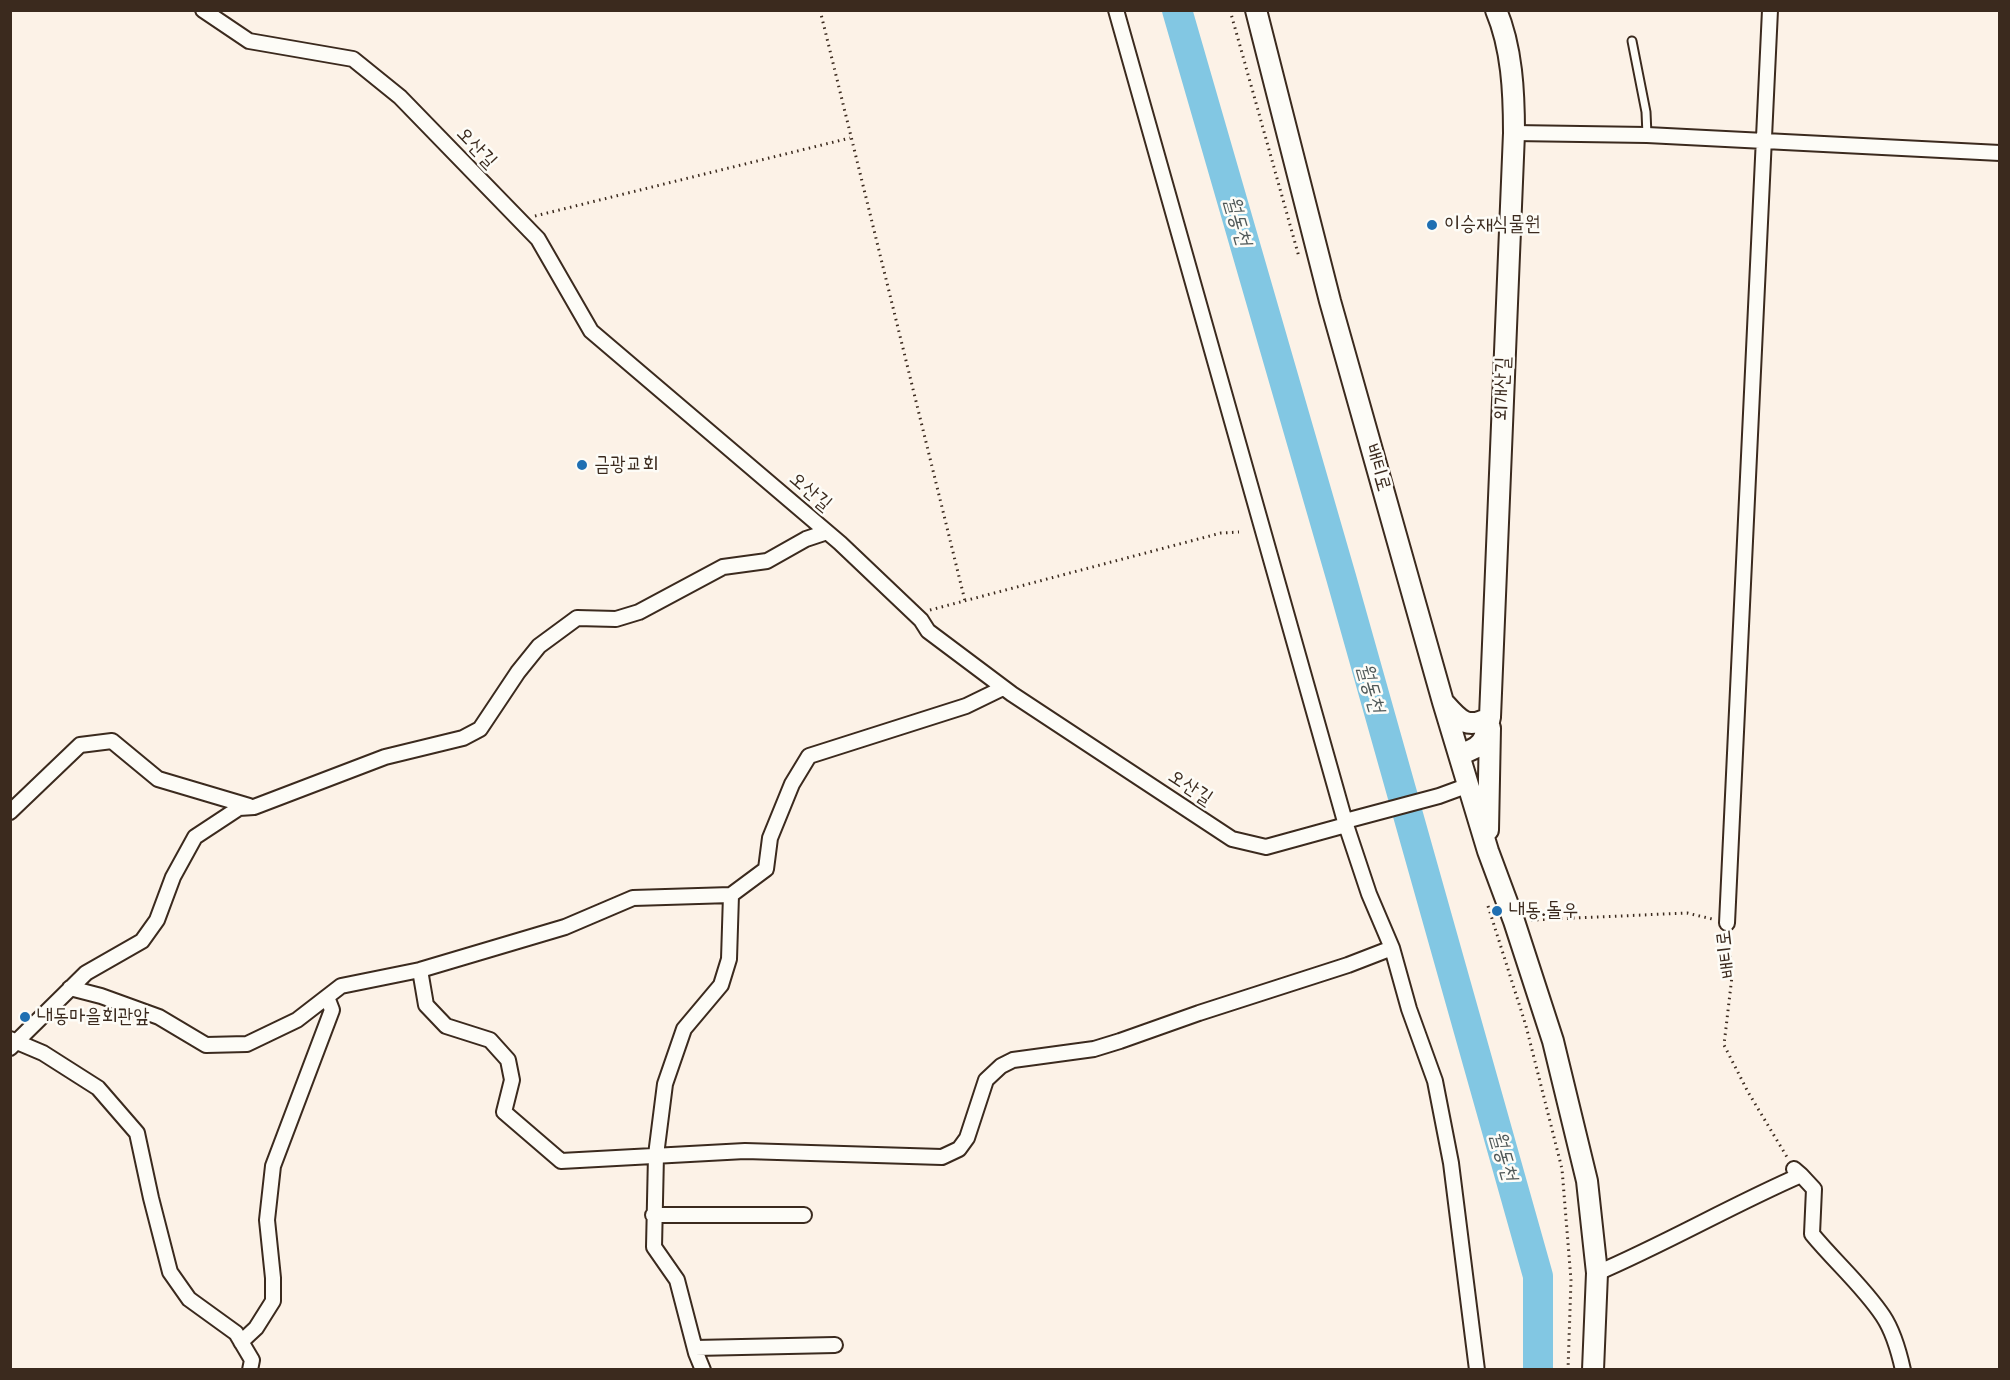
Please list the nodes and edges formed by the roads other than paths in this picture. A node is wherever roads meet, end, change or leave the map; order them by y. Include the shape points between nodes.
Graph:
1 (203, 10) edge
2 (1116, 10) edge
3 (1256, 10) edge
4 (1496, 10) edge
5 (1770, 10) edge
6 (1632, 41) dead end
7 (1514, 132) junction
8 (1647, 135) junction
9 (1764, 141) junction
10 (2000, 153) edge
11 (827, 532) junction
12 (1003, 687) junction
13 (1443, 702) junction
14 (1490, 717) junction
15 (1460, 754) junction
16 (1468, 785) junction
17 (254, 807) junction
18 (10, 812) edge
19 (1348, 823) junction
20 (1488, 851) junction
21 (731, 895) junction
22 (1727, 922) road end
23 (1392, 948) junction
24 (420, 970) junction
25 (70, 988) junction
26 (327, 997) junction
27 (12, 1043) edge
28 (656, 1155) junction
29 (653, 1215) junction
30 (804, 1215) dead end
31 (1597, 1273) junction
32 (241, 1342) junction
33 (835, 1345) dead end
34 (695, 1348) junction
35 (250, 1370) edge
36 (703, 1370) edge
37 (1477, 1370) edge
38 (1593, 1370) edge
39 (1903, 1370) edge

1 - 11 street, 오산길 via 249,41 354,59 400,98 538,239 591,331
2 - 19 street
3 - 13 main road, 배티로 via 1330,301
4 - 7 main road, 외개산길 via 1512,79
5 - 9 street
6 - 8 lane
7 - 8 street
7 - 14 main road, 외개산길
8 - 9 street
9 - 10 street
9 - 22 street
11 - 12 street, 오산길 via 928,631
11 - 17 street via 767,561 723,567 639,612 616,619 577,618 539,646 480,729 463,738 385,757
12 - 19 street, 오산길 via 1232,839 1266,847
12 - 21 street via 966,706 809,756 792,784 770,838 766,869
13 - 14 main road via 1466,723 1478,724
13 - 15 main road, 배티로
14 - 15 main road, 외개산길 via 1484,740
14 - 20 main road
15 - 16 main road, 배티로
16 - 19 street, 오산길
16 - 20 main road, 배티로
17 - 18 street via 158,778 112,741 80,745
17 - 25 street via 239,808 195,837 173,877 157,920 142,941 86,973
19 - 23 street via 1369,894
20 - 31 main road, 배티로 via 1553,1041 1587,1181
21 - 24 street via 633,898 566,927
21 - 28 street via 729,959 721,985 684,1029 665,1084
23 - 28 street via 1112,1044 1013,1060 986,1080 967,1138 959,1149 942,1157 745,1151
23 - 37 street via 1435,1081 1451,1163
24 - 26 street via 341,987
24 - 28 street via 426,1005 446,1026 490,1040 508,1060 512,1080 504,1112 561,1161
25 - 26 street via 159,1017 206,1045 247,1044 297,1020
25 - 27 street
26 - 32 street via 333,1010 273,1166 267,1220 273,1300 256,1328
27 - 32 street via 43,1053 98,1088 137,1133 170,1272 189,1299 236,1333
28 - 29 street
29 - 30 street
29 - 34 street via 654,1247 677,1280
31 - 38 main road, 배티로
31 - 39 street via 1797,1172 1814,1189 1812,1234 1884,1318
32 - 35 street via 252,1360
33 - 34 street
34 - 36 street

